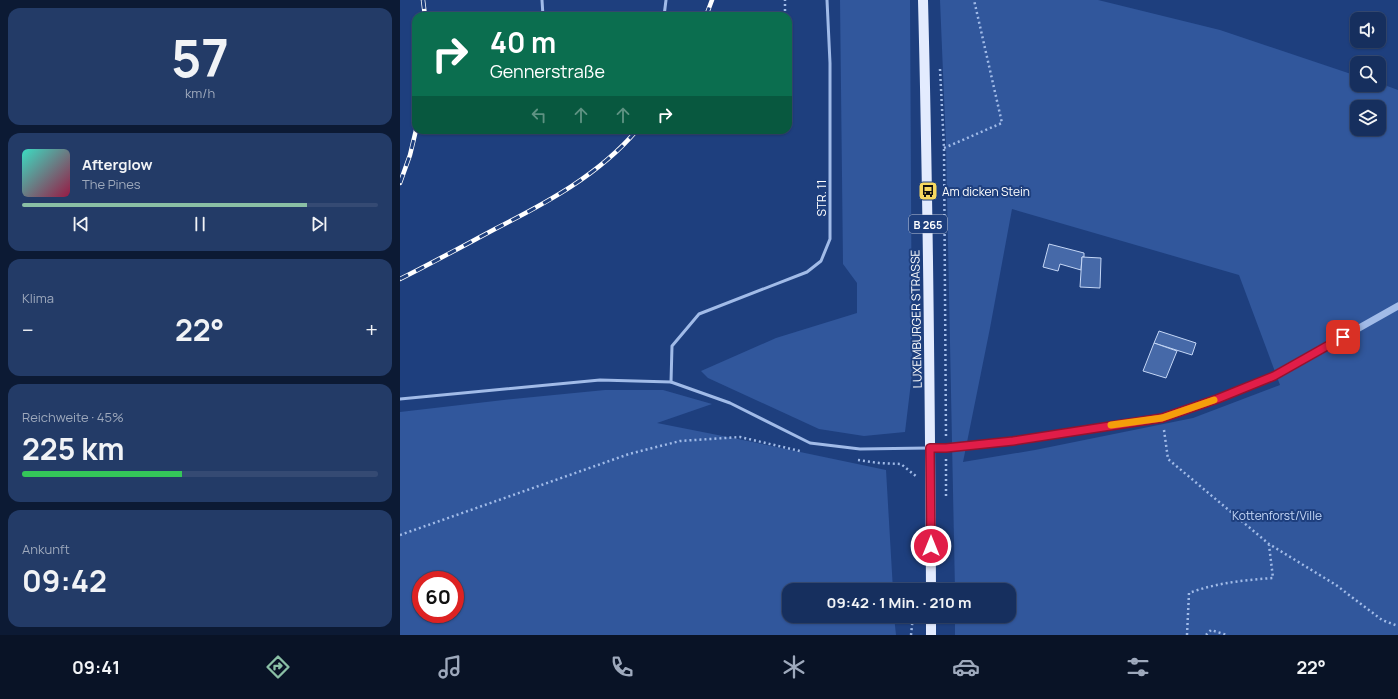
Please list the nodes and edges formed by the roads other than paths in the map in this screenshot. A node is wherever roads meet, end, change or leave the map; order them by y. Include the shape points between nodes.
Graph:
1 (542, 0) edge
2 (666, 0) edge
3 (827, 0) edge
4 (923, 0) edge
5 (543, 12) edge
6 (664, 12) edge
7 (1398, 306) edge
8 (671, 382) junction
9 (400, 400) edge
10 (930, 448) junction
11 (931, 583) edge
12 (931, 623) edge
13 (931, 635) edge

1 - 5 lane
2 - 6 lane
3 - 8 lane, STR. 11 via 830,62 830,239 821,261 808,272 699,314 672,346
4 - 10 main road, LUXEMBURGER STRASSE / B 265
7 - 10 street via 1274,376 1162,418 1013,441
8 - 9 lane via 600,380
8 - 10 lane via 730,403 810,443 860,449
10 - 11 main road, LUXEMBURGER STRASSE / B 265
12 - 13 main road

